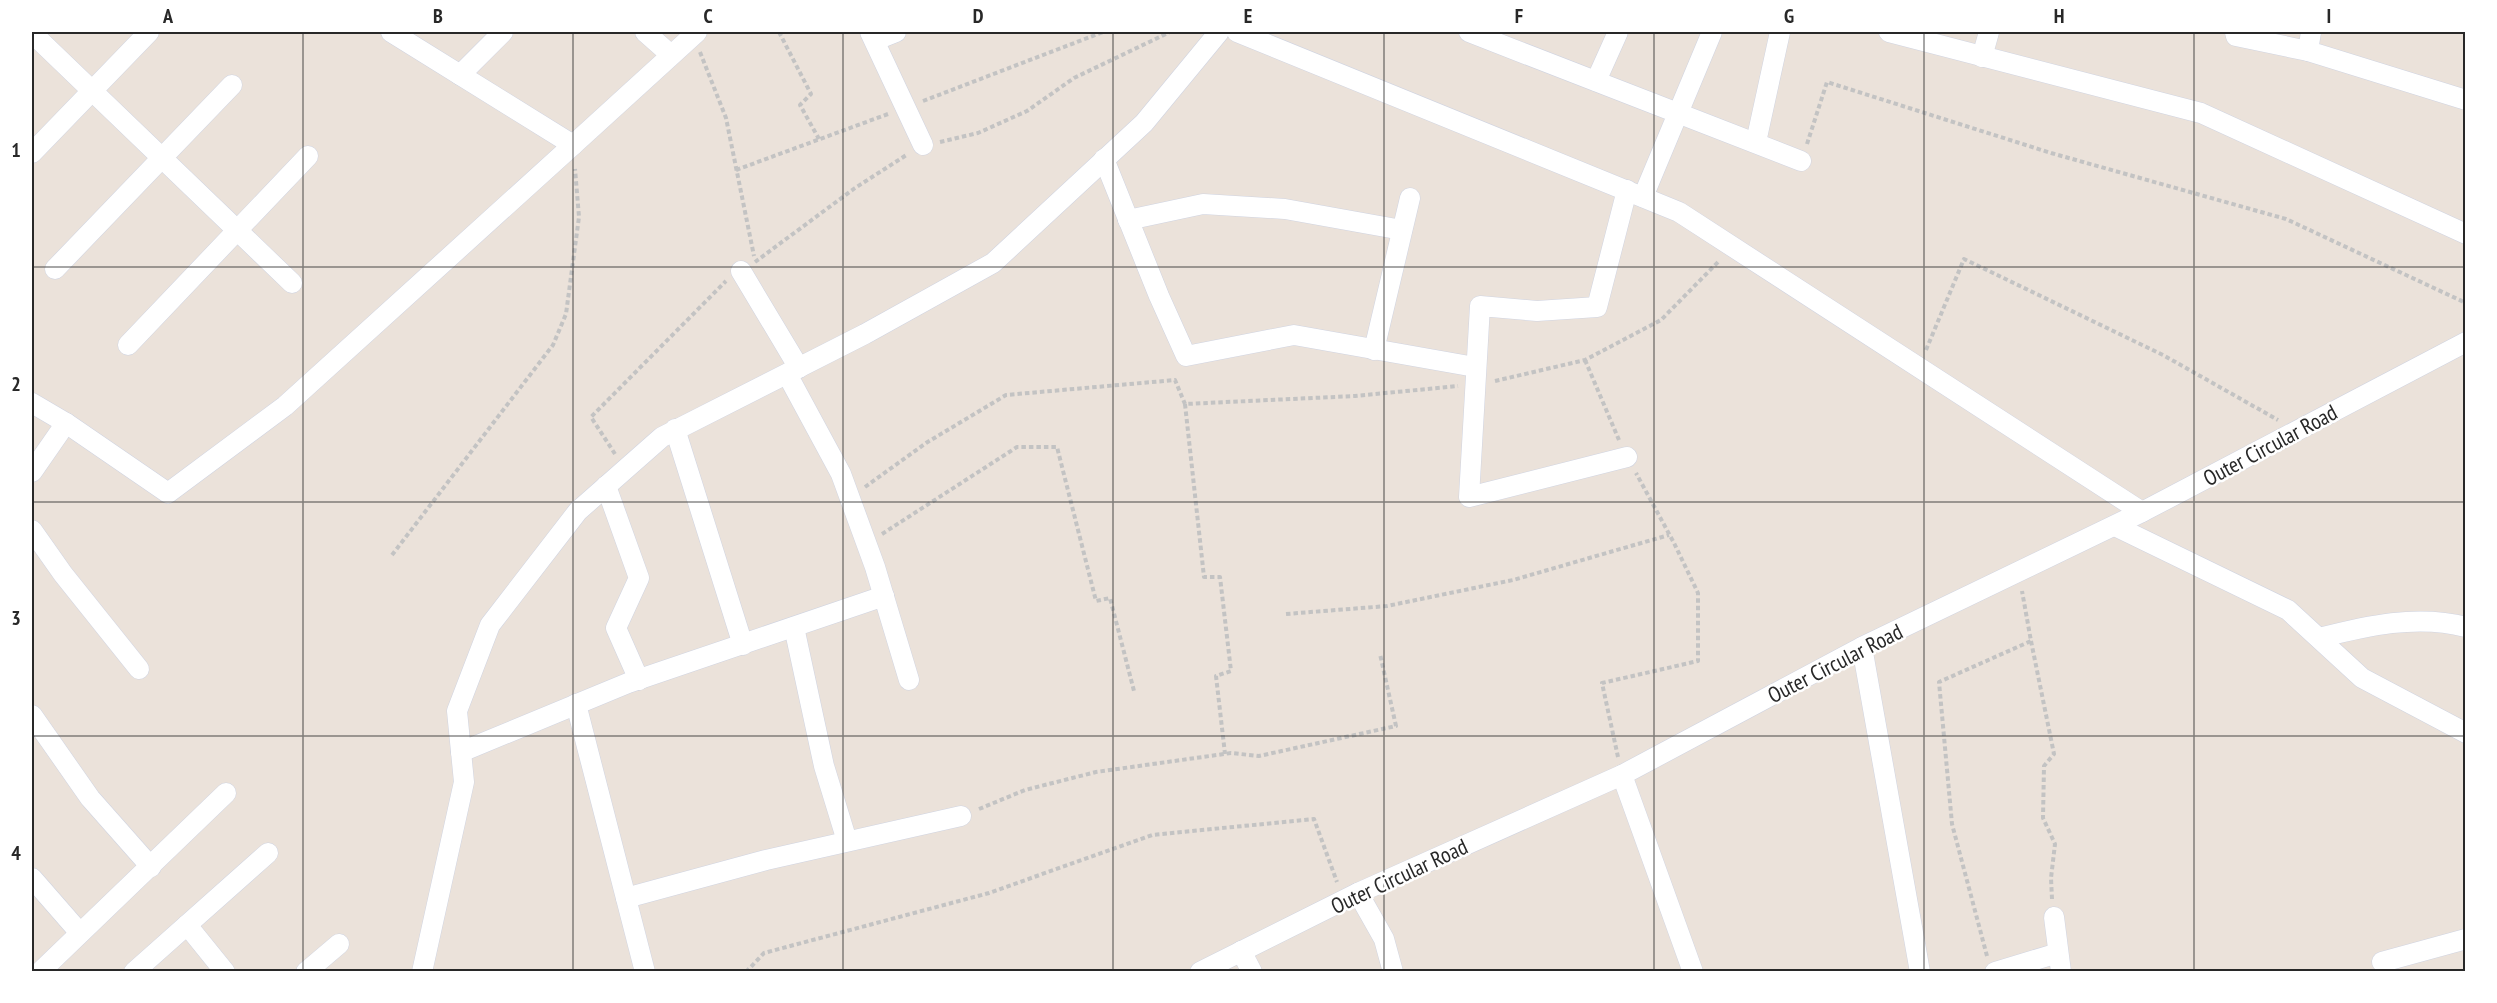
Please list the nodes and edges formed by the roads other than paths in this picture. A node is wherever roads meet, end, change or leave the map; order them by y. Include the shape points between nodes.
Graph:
1 (150, 32) edge
2 (391, 32) edge
3 (503, 32) edge
4 (645, 32) edge
5 (896, 32) edge
6 (1219, 32) edge
7 (1237, 32) edge
8 (1469, 32) edge
9 (1618, 32) edge
10 (1712, 32) edge
11 (1780, 32) edge
12 (1889, 32) edge
13 (1989, 32) edge
14 (2235, 32) edge
15 (2311, 32) edge
16 (32, 33) edge
17 (695, 33) edge
18 (873, 36) edge
19 (1504, 38) edge
20 (2308, 51) junction
21 (671, 55) junction
22 (1982, 57) junction
23 (460, 75) junction
24 (1596, 81) junction
25 (232, 85) dead end
26 (90, 90) junction
27 (2466, 100) edge
28 (1679, 113) junction
29 (1755, 142) junction
30 (573, 145) junction
31 (923, 145) road end
32 (32, 153) edge
33 (308, 156) dead end
34 (162, 159) junction
35 (1104, 159) junction
36 (1801, 161) road end
37 (1635, 194) junction
38 (1410, 198) dead end
39 (1128, 220) junction
40 (237, 230) junction
41 (1402, 230) junction
42 (2466, 234) edge
43 (748, 266) road end
44 (55, 269) dead end
45 (292, 283) dead end
46 (2466, 342) edge
47 (128, 345) dead end
48 (1374, 350) junction
49 (793, 371) junction
50 (1474, 376) junction
51 (32, 403) edge
52 (66, 423) junction
53 (675, 429) junction
54 (1627, 457) road end
55 (32, 472) edge
56 (606, 486) junction
57 (2142, 512) junction
58 (2115, 526) junction
59 (32, 530) edge
60 (884, 596) junction
61 (794, 627) junction
62 (2466, 627) edge
63 (2319, 639) junction
64 (743, 645) junction
65 (1862, 647) junction
66 (139, 669) dead end
67 (639, 680) junction
68 (909, 680) dead end
69 (576, 704) junction
70 (32, 715) edge
71 (2466, 733) edge
72 (461, 752) junction
73 (1622, 774) junction
74 (226, 793) dead end
75 (961, 816) road end
76 (847, 842) junction
77 (268, 853) dead end
78 (151, 867) junction
79 (32, 878) edge
80 (1351, 897) junction
81 (626, 898) junction
82 (2054, 917) road end
83 (187, 925) junction
84 (80, 933) junction
85 (2466, 939) edge
86 (339, 944) dead end
87 (1241, 951) junction
88 (2059, 962) edge
89 (2382, 962) dead end
90 (1991, 966) edge
91 (40, 972) edge
92 (134, 972) edge
93 (225, 972) edge
94 (306, 972) edge
95 (422, 972) edge
96 (645, 972) edge
97 (1200, 972) edge
98 (1252, 972) edge
99 (1393, 972) edge
100 (1693, 972) edge
101 (1920, 972) edge

1 - 26 street
2 - 23 street
3 - 23 street
4 - 21 street
5 - 18 street
6 - 35 street via 1144,123
7 - 37 street
8 - 19 street
9 - 24 street
10 - 28 street
11 - 29 street
12 - 22 street
13 - 22 street
14 - 20 street via 2236,36
15 - 20 street
16 - 26 street
17 - 21 street
18 - 31 street
19 - 24 street
20 - 27 street
21 - 30 street
22 - 42 street via 2200,113
23 - 30 street
24 - 28 street
25 - 34 street
26 - 32 street
26 - 34 street
28 - 29 street
28 - 37 street
29 - 36 street
30 - 52 street via 285,406 168,493
33 - 40 street
34 - 40 street
34 - 44 street
35 - 39 street
35 - 49 street via 993,263
37 - 50 street via 1597,308 1537,312 1480,306
37 - 57 street via 1679,212
38 - 41 street
39 - 41 street via 1203,204 1285,209
39 - 48 street via 1186,356 1294,335
40 - 45 street
40 - 47 street
41 - 48 street
43 - 49 street
46 - 57 street, Outer Circular Road
48 - 50 street
49 - 53 street
49 - 60 street via 841,474
50 - 54 street via 1469,497
51 - 52 street
52 - 55 street
53 - 56 street
53 - 64 street
56 - 67 street via 639,578 616,628
56 - 72 street via 578,511 490,625 458,711
57 - 58 street, Outer Circular Road
58 - 63 street via 2288,610
58 - 65 street, Outer Circular Road
59 - 66 street
60 - 61 street
60 - 68 street
61 - 64 street
61 - 76 street via 824,766
62 - 63 street via 2446,622 2373,624
63 - 71 street via 2362,678
64 - 67 street
65 - 73 street, Outer Circular Road
65 - 101 street
67 - 69 street
69 - 72 street
69 - 81 street
70 - 78 street via 90,798
72 - 95 street via 464,782
73 - 80 street, Outer Circular Road
73 - 100 street
74 - 78 street
75 - 76 street
76 - 81 street
77 - 83 street
78 - 84 street
79 - 84 street
80 - 87 street, Outer Circular Road
80 - 99 street via 1384,939
81 - 96 street
82 - 88 street
83 - 92 street
83 - 93 street
84 - 91 street
85 - 89 street
86 - 94 street
87 - 97 street, Outer Circular Road
87 - 98 street
88 - 90 street

